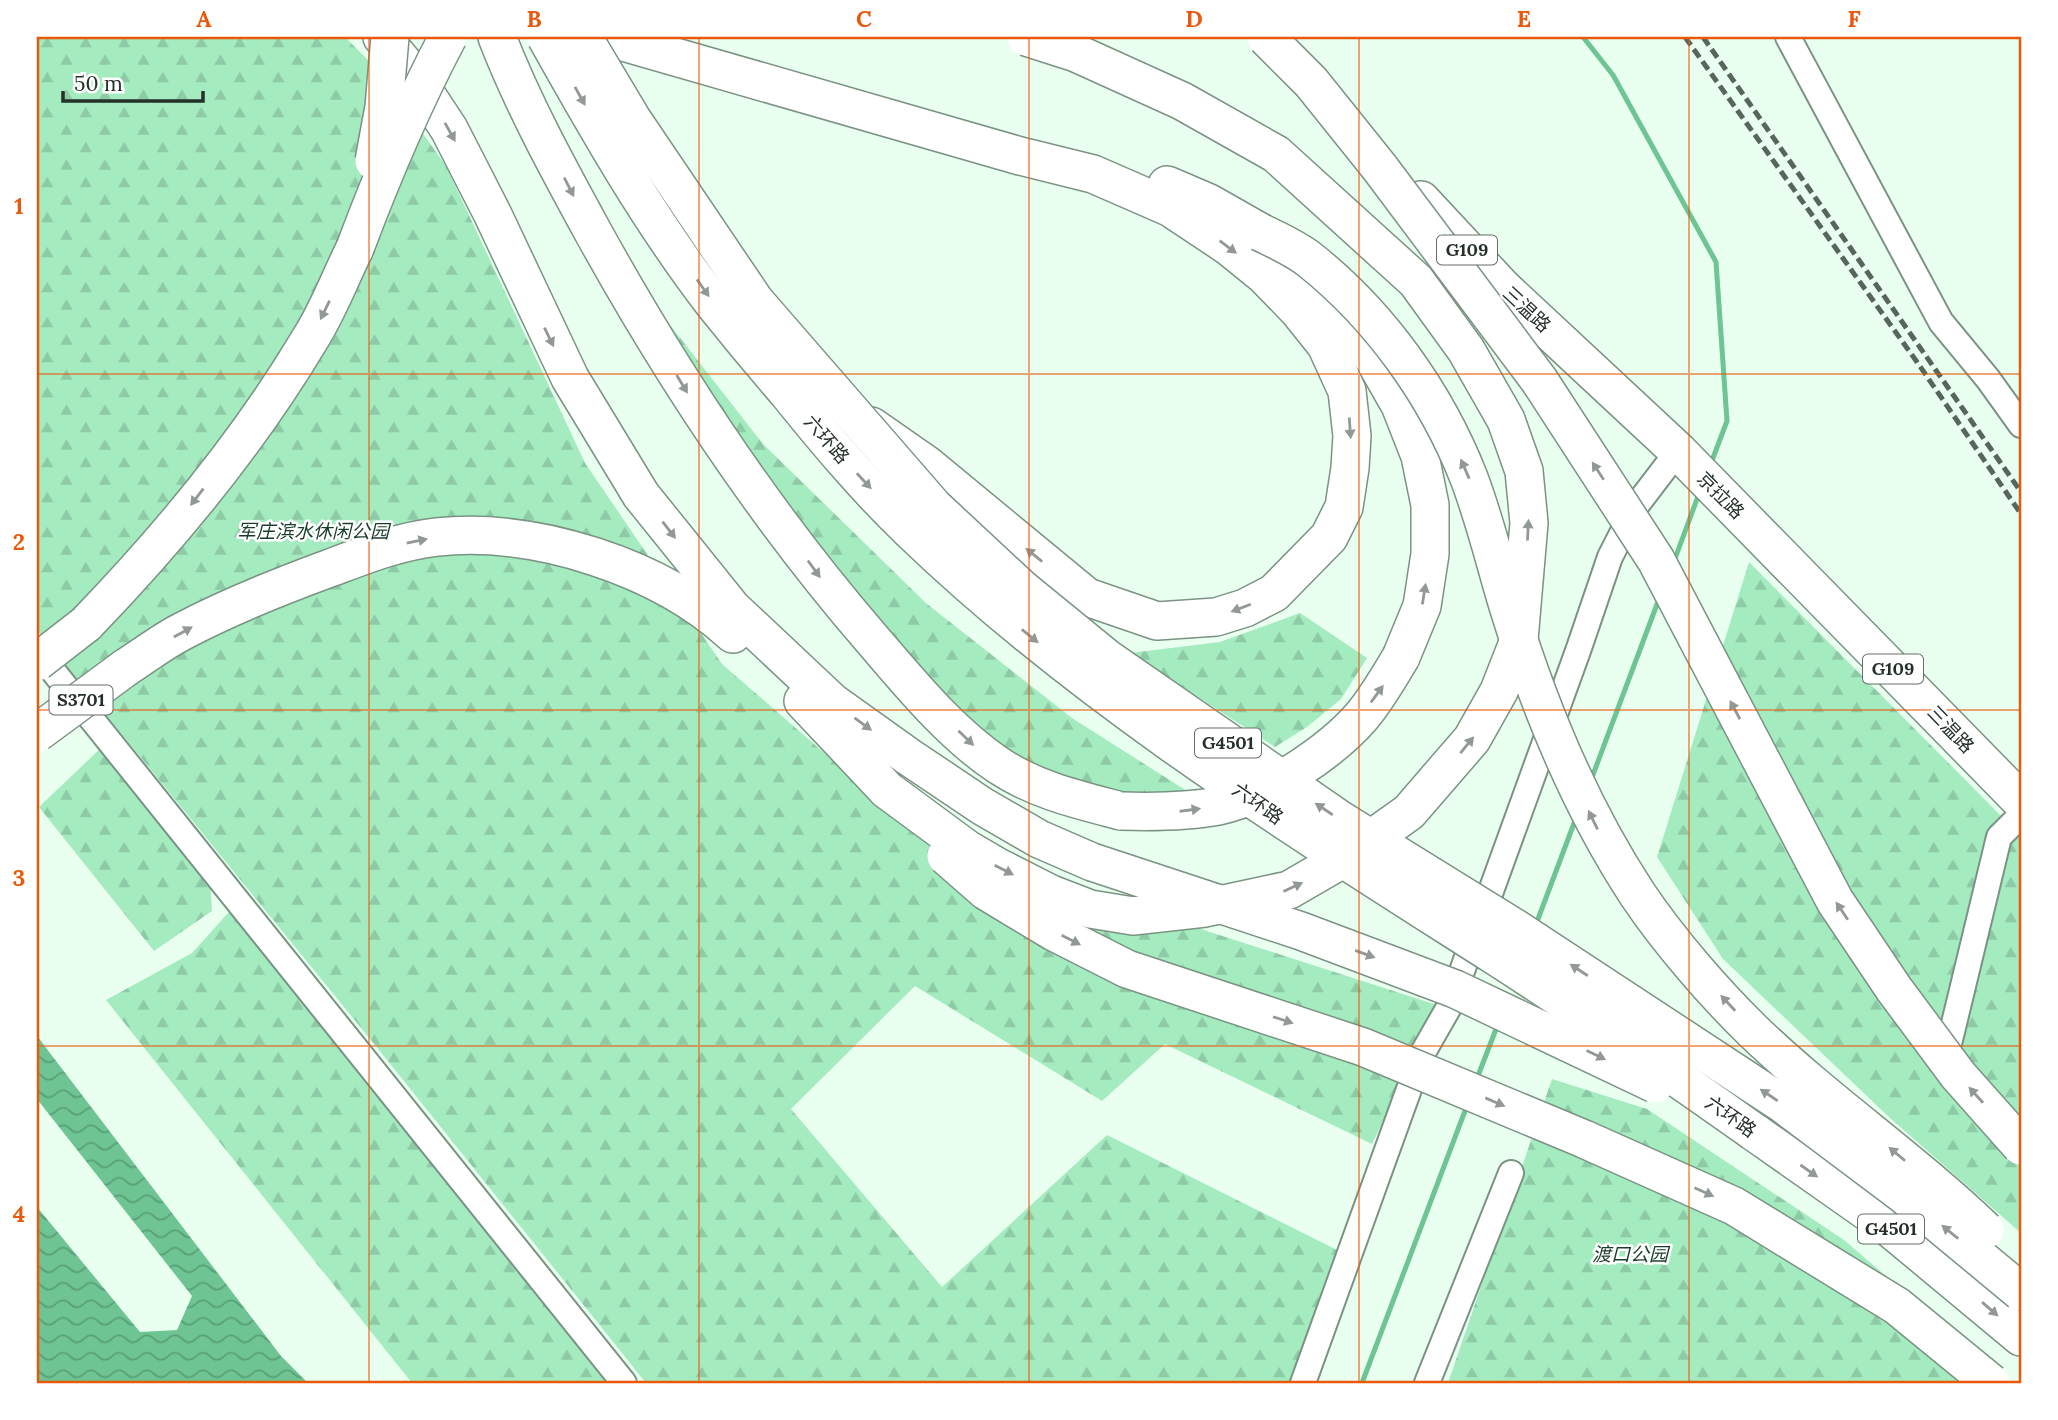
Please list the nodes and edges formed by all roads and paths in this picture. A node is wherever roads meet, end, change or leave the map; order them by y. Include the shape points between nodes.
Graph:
1 (382, 37) edge
2 (390, 37) edge
3 (448, 37) edge
4 (497, 37) edge
5 (547, 37) edge
6 (583, 37) edge
7 (606, 37) edge
8 (657, 37) edge
9 (1026, 37) edge
10 (1268, 37) edge
11 (1788, 37) edge
12 (1174, 199) junction
13 (1260, 232) junction
14 (355, 248) junction
15 (850, 411) junction
16 (2021, 425) edge
17 (1678, 451) junction
18 (1764, 538) joint
19 (37, 651) edge
20 (37, 662) edge
21 (37, 733) edge
22 (887, 790) junction
23 (2021, 801) edge
24 (2021, 816) edge
25 (1950, 1040) dead end
26 (1754, 1132) junction
27 (2021, 1146) edge
28 (1511, 1173) dead end
29 (2021, 1265) edge
30 (2021, 1292) edge
31 (2021, 1337) edge
32 (624, 1383) edge
33 (1303, 1383) edge
34 (1427, 1383) edge
35 (1992, 1383) edge

1 -> 26 highway, bridge via 449,129 569,378 641,495 732,608 832,702 1039,839 1092,862 1300,931 1455,989
2 - 14 highway, bridge via 384,107
3 - 14 highway, bridge via 400,137
4 -> 13 highway, bridge via 573,196 693,402 828,589 975,748 1022,780 1121,811 1171,812 1221,805 1268,788 1319,754 1360,718 1382,688 1422,606 1430,554 1430,505 1420,456 1400,405 1348,323
5 -> 26 highway, 六环路 / G4501, bridge via 606,142 713,302 825,439 908,528 968,583 1102,694 1308,837 1631,1045
6 - 15 highway, 六环路 / G4501, bridge via 632,119 755,301
7 - 12 highway
8 - 12 highway via 1097,158
22 -> 9 highway, bridge via 967,849 1051,894 1090,909 1133,916 1205,908 1289,890 1409,812 1472,739 1499,691 1519,640 1529,523 1524,471 1506,420 1466,351 1416,281 1276,154 1182,101 1076,52
10 - 17 highway, 三温路 / G109 via 1472,256
27 -> 10 highway, bridge via 1958,1075 1835,901 1656,560 1539,380 1311,82
11 - 16 street via 1941,322
12 - 13 highway via 1209,203
12 -> 15 highway, bridge via 1298,310 1326,345 1347,391 1352,436 1343,507 1329,537 1274,593 1216,617 1157,621 1087,597 927,465
29 -> 13 highway, bridge via 1753,1031 1640,898 1598,830 1558,747 1468,476 1438,413 1396,347 1359,304 1307,257
14 -> 20 highway, S3701, bridge via 312,337 260,417 164,538 86,624
30 -> 15 highway, 六环路 / G4501, bridge via 1783,1104 1339,819 1108,659 1021,588 934,507
17 - 18 highway, 京拉路 / G109
17 - 33 street via 1636,506 1609,557 1448,1007 1421,1056
18 - 23 highway, 三温路 / G109
19 - 32 street
21 -> 22 highway, S3701, bridge via 182,631 285,584 381,549 435,537 485,535 571,550 641,573 708,611 776,673
22 -> 35 highway, bridge via 933,844 986,891 1054,932 1127,969 1363,1047 1734,1206 1897,1306
24 - 25 street via 1999,838
26 -> 31 highway, 六环路 / G4501 via 1885,1224
28 - 34 street

